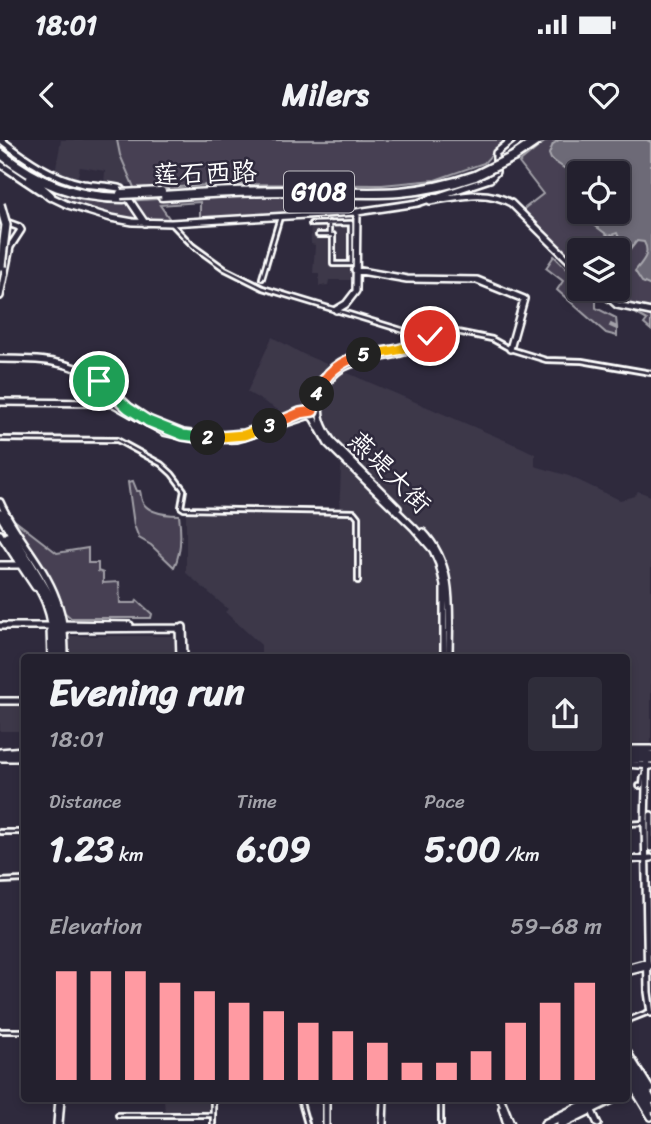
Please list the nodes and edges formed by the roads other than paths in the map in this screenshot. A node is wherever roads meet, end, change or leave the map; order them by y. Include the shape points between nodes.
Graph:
1 (1, 140) edge
2 (512, 140) edge
3 (531, 140) edge
4 (537, 140) edge
5 (0, 151) edge
6 (13, 163) junction
7 (0, 164) edge
8 (474, 174) junction
9 (50, 196) junction
10 (122, 196) junction
11 (418, 203) junction
12 (0, 204) edge
13 (357, 213) junction
14 (280, 216) junction
15 (0, 220) edge
16 (145, 223) junction
17 (171, 223) junction
18 (328, 223) junction
19 (311, 224) dead end
20 (318, 235) dead end
21 (328, 235) junction
22 (353, 245) junction
23 (567, 258) edge
24 (1, 270) edge
25 (356, 271) junction
26 (262, 278) dead end
27 (0, 296) edge
28 (612, 301) edge
29 (335, 309) junction
30 (651, 312) edge
31 (426, 335) junction
32 (510, 349) junction
33 (0, 359) edge
34 (651, 373) edge
35 (0, 402) edge
36 (315, 414) junction
37 (0, 439) edge
38 (0, 502) edge
39 (0, 514) edge
40 (0, 524) edge
41 (0, 534) edge
42 (0, 565) edge
43 (24, 567) junction
44 (358, 581) dead end
45 (0, 624) edge
46 (57, 626) junction
47 (54, 654) edge
48 (62, 654) edge
49 (182, 654) edge
50 (446, 654) edge
51 (0, 701) edge
52 (21, 701) edge
53 (21, 752) edge
54 (630, 753) edge
55 (0, 755) edge
56 (21, 757) edge
57 (649, 757) edge
58 (630, 761) edge
59 (646, 776) junction
60 (639, 786) dead end
61 (651, 816) edge
62 (630, 824) edge
63 (645, 824) junction
64 (0, 832) edge
65 (21, 832) edge
66 (651, 848) edge
67 (649, 858) edge
68 (630, 860) edge
69 (21, 880) edge
70 (0, 881) edge
71 (649, 964) edge
72 (630, 969) edge
73 (651, 1012) edge
74 (630, 1020) edge
75 (0, 1031) edge
76 (21, 1031) edge
77 (634, 1083) edge
78 (651, 1090) edge
79 (651, 1100) edge
80 (57, 1102) edge
81 (213, 1102) edge
82 (301, 1102) edge
83 (328, 1102) edge
84 (384, 1102) edge
85 (441, 1102) edge
86 (501, 1102) edge
87 (588, 1104) edge
88 (651, 1110) edge
89 (118, 1115) dead end
90 (213, 1115) junction
91 (651, 1117) edge
92 (56, 1124) edge
93 (213, 1124) edge
94 (307, 1124) edge
95 (327, 1124) edge
96 (383, 1124) edge
97 (441, 1124) edge
98 (510, 1124) edge
99 (545, 1124) edge
100 (561, 1124) edge
101 (598, 1124) edge

1 - 16 main road via 50,173 82,184 121,189
2 - 11 main road via 496,153 490,179
3 - 8 highway, 莲石西路 / G108, bridge
4 - 8 highway, 莲石西路 / G108, bridge via 494,168
5 - 6 highway, 莲石西路 / G108
5 - 10 highway, 莲石西路 / G108 via 57,184
6 - 9 highway
6 - 10 highway, 莲石西路 / G108 via 64,190 92,197
7 - 9 main road
8 - 10 highway, 莲石西路 / G108, bridge via 439,187 389,194 291,191
9 - 16 main road via 99,216
11 - 13 main road
11 - 23 main road via 476,194 498,196 511,203
12 - 24 main road, bridge via 6,225
13 - 14 main road
13 - 22 main road
13 - 25 main road
14 - 17 main road
14 - 26 street
15 - 27 main road via 21,230 10,247
16 - 17 main road
17 - 29 street via 225,269 263,288
18 - 19 street
18 - 21 street
18 - 22 street via 351,223
20 - 21 street
21 - 22 street via 333,235 333,264 351,264
22 - 25 main road
25 - 29 main road via 353,292
25 - 32 main road via 407,279 477,280 522,299
28 - 30 main road
29 - 31 street
31 - 32 street via 457,332 492,339
31 - 36 main road via 409,350 361,359 338,369 326,381
32 - 34 street via 546,360 582,360
33 - 36 main road via 40,359 73,367 99,381 151,423 192,436 244,435 300,413
35 - 36 main road via 106,403 164,432 207,440 237,439
36 - 50 main road, 燕堤大街 via 328,444 433,550 444,585
37 - 44 street via 117,440 172,474 184,490 184,509 354,512 358,517
38 - 46 main road via 13,530 51,585
39 - 46 main road via 48,590
40 - 43 main road
41 - 43 main road
42 - 43 main road
43 - 46 main road via 45,597
45 - 46 main road
46 - 47 main road
46 - 48 main road
46 - 49 main road via 180,627
51 - 52 main road
53 - 55 main road
54 - 57 main road
55 - 56 main road
57 - 58 main road
57 - 59 main road
59 - 60 street
59 - 63 main road
61 - 66 main road
62 - 63 street
63 - 67 main road
64 - 65 street
67 - 68 main road
67 - 71 main road
69 - 70 street
71 - 72 main road
71 - 73 main road
73 - 74 street
75 - 76 street
77 - 78 main road
77 - 79 main road
77 - 88 main road
77 - 91 main road
80 - 92 main road
81 - 90 street
82 - 94 street
83 - 95 main road
84 - 96 main road
85 - 97 street
86 - 98 main road
87 - 99 main road
87 - 100 main road
87 - 101 main road
89 - 90 street
90 - 93 street

